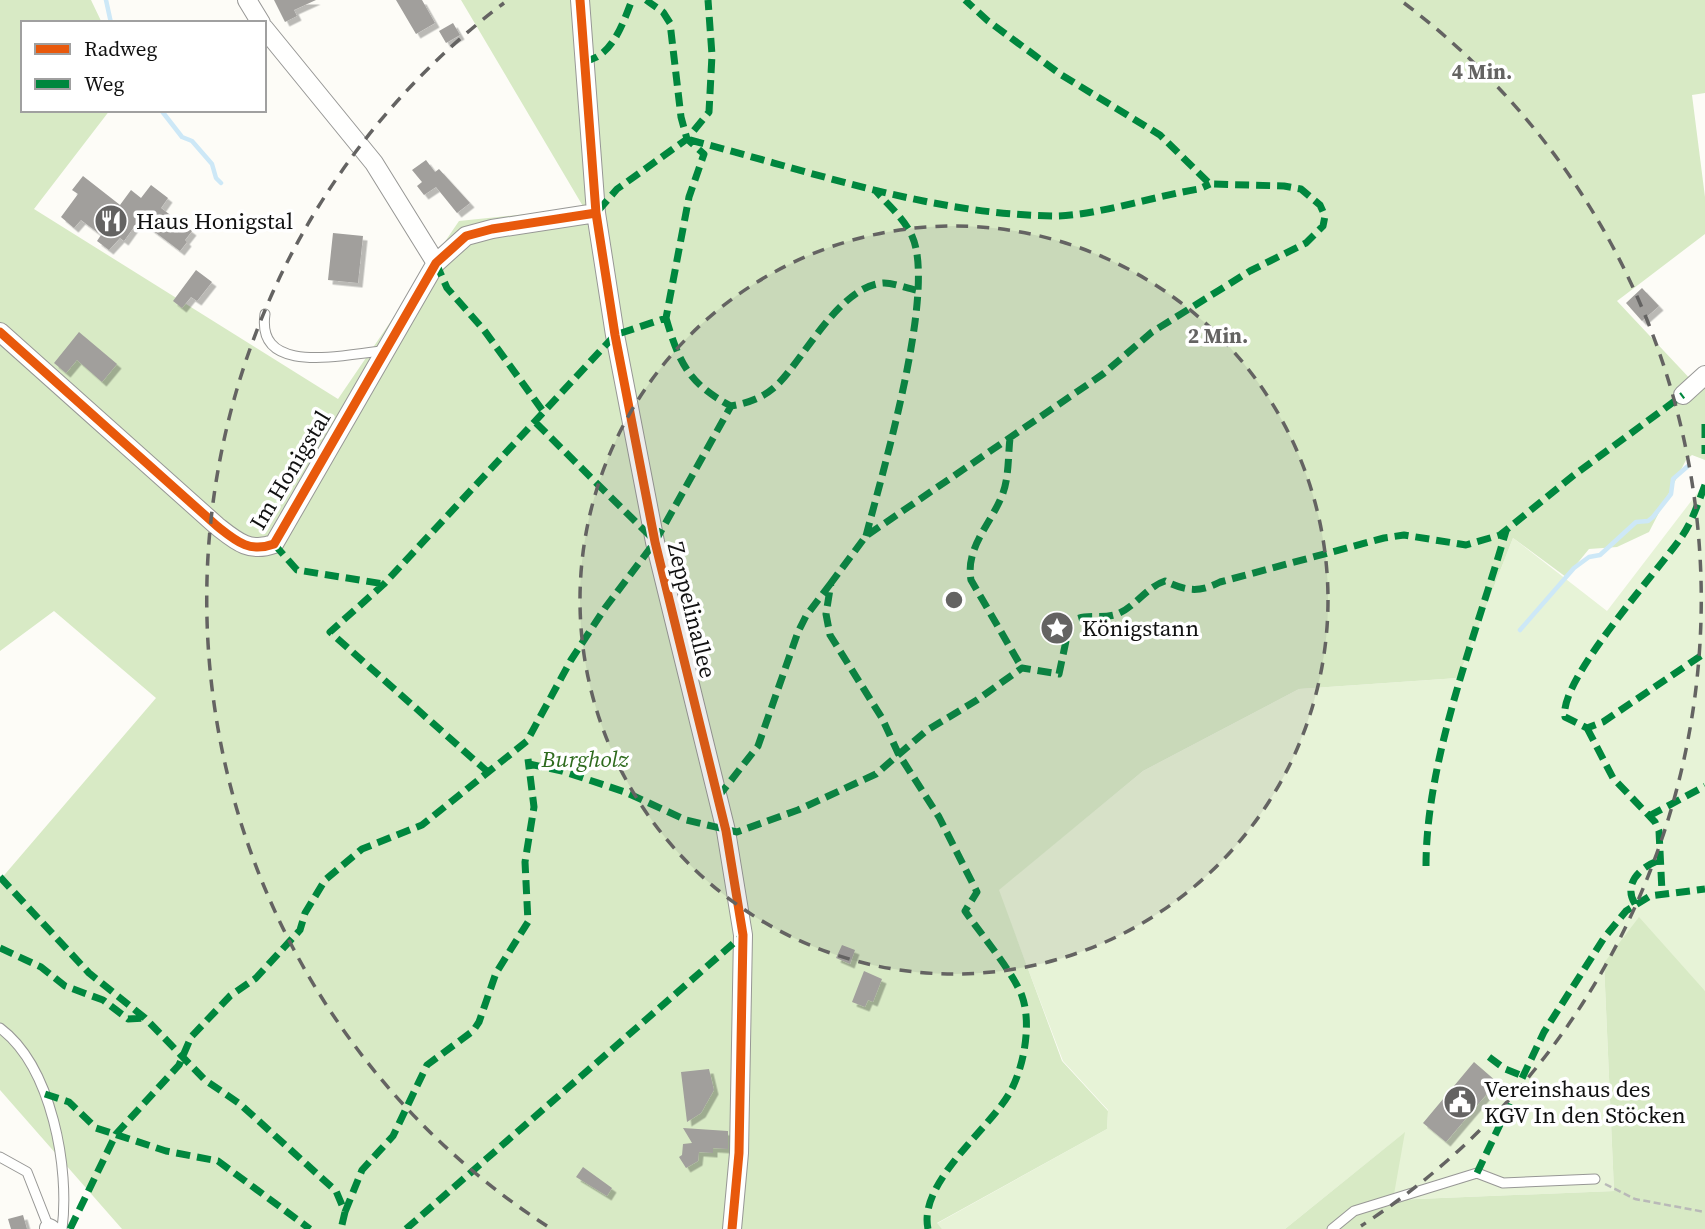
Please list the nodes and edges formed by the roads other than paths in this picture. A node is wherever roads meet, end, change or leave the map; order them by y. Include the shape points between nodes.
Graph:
1 (247, 0) edge
2 (580, 0) edge
3 (260, 21) edge
4 (266, 30) edge
5 (596, 213) junction
6 (436, 263) junction
7 (265, 314) dead end
8 (0, 332) edge
9 (383, 351) junction
10 (1705, 376) edge
11 (1683, 395) dead end
12 (0, 1028) edge
13 (0, 1157) edge
14 (1595, 1179) road end
15 (54, 1229) edge
16 (732, 1229) edge
17 (1332, 1229) edge

1 - 3 street
2 - 5 street, Zeppelinallee
4 - 6 street via 374,163
5 - 6 street, Im Honigstal via 466,236
5 - 16 street, Zeppelinallee via 655,542 736,883 743,935 739,1153
6 - 9 street, Im Honigstal
7 - 9 lane via 263,331 270,345 291,356
8 - 9 street, Im Honigstal via 217,526 253,549 274,544
10 - 11 street
12 - 15 lane via 33,1064 45,1094 65,1175
13 - 15 lane via 27,1172
14 - 17 lane via 1503,1183 1477,1173 1354,1211

